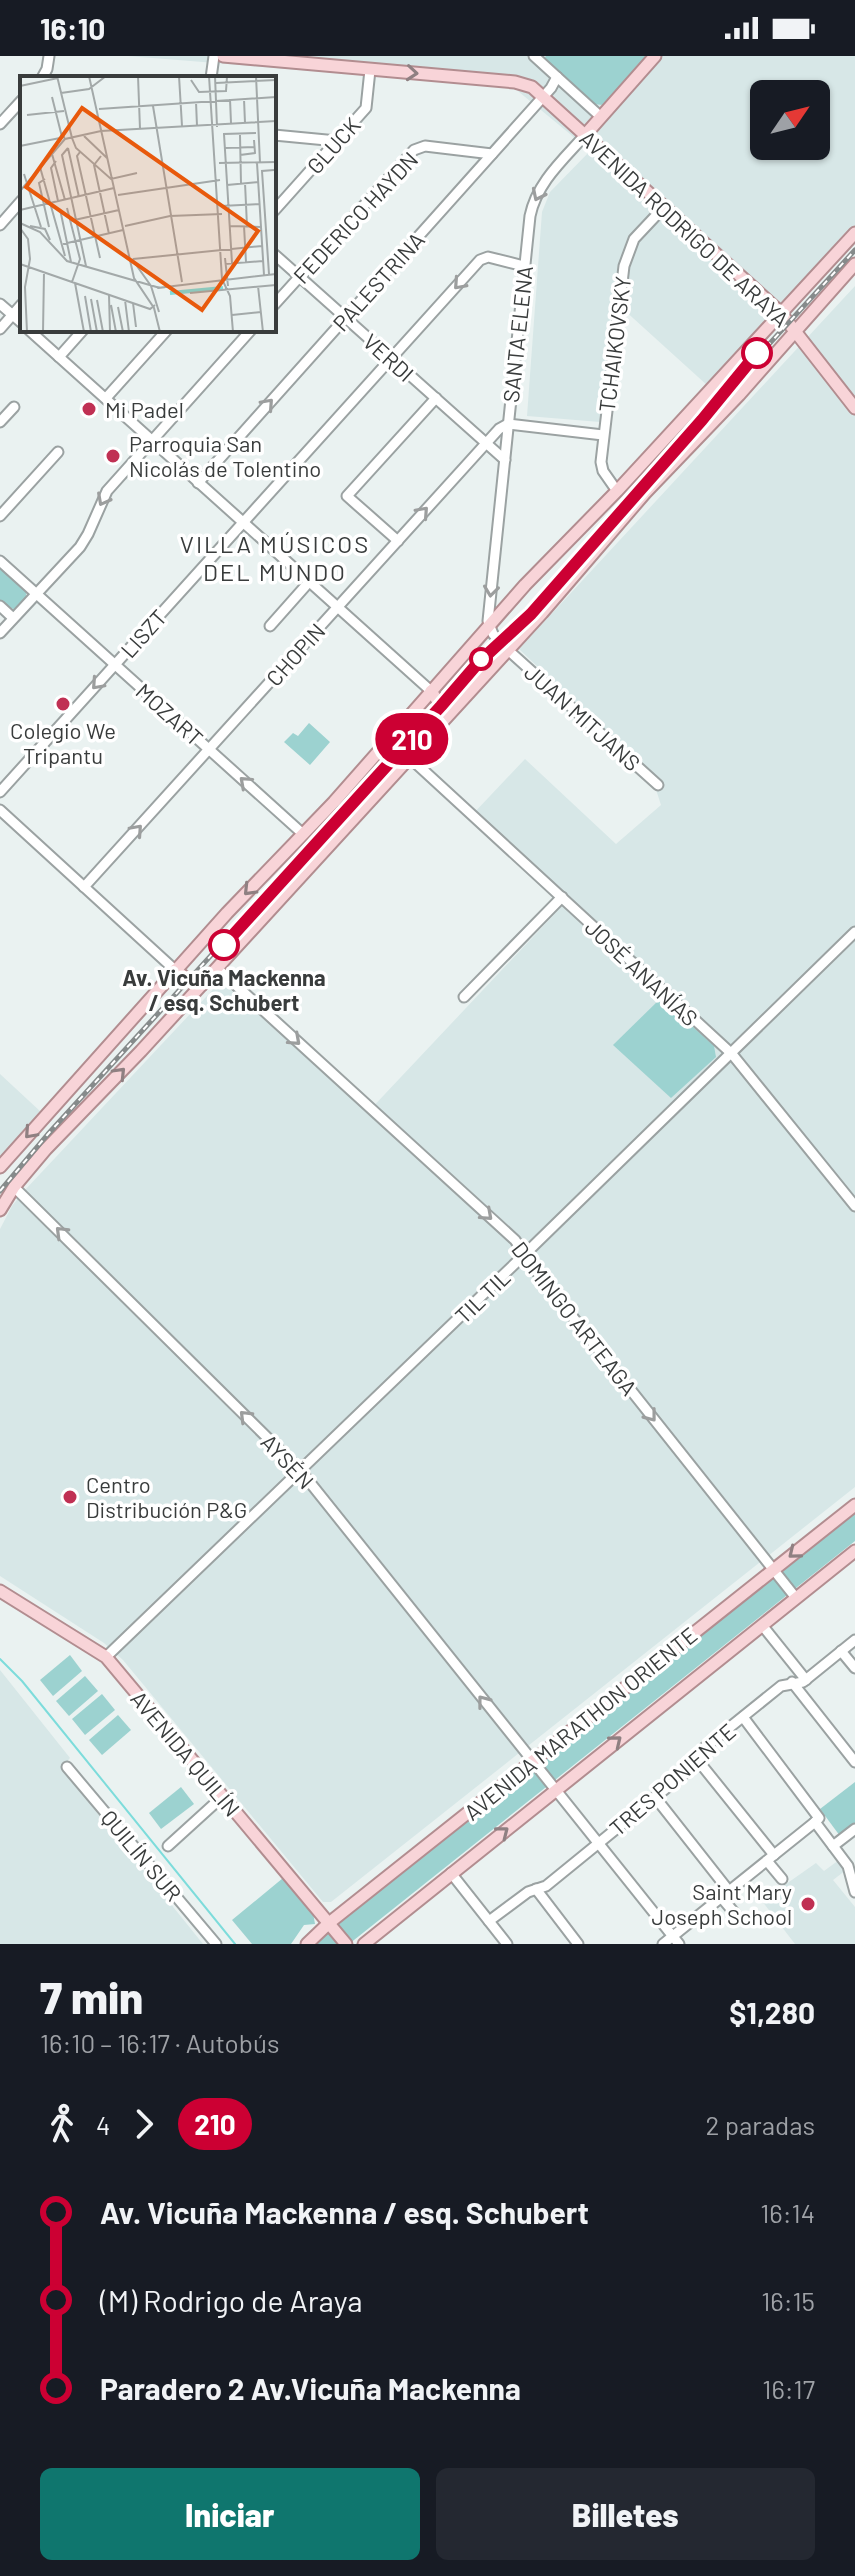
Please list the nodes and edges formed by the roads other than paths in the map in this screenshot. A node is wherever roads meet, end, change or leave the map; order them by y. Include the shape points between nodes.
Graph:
1 (49, 56) edge
2 (214, 56) edge
3 (223, 56) edge
4 (655, 56) edge
5 (537, 57) edge
6 (370, 70) junction
7 (43, 76) edge
8 (211, 76) edge
9 (557, 77) junction
10 (542, 94) junction
11 (20, 102) edge
12 (0, 110) edge
13 (12, 111) junction
14 (601, 117) junction
15 (0, 124) edge
16 (586, 134) junction
17 (276, 135) edge
18 (337, 141) junction
19 (492, 154) junction
20 (20, 202) edge
21 (665, 206) junction
22 (276, 209) edge
23 (0, 225) edge
24 (855, 233) edge
25 (276, 256) edge
26 (855, 264) edge
27 (524, 266) junction
28 (300, 277) junction
29 (276, 303) edge
30 (0, 304) edge
31 (20, 306) edge
32 (780, 312) junction
33 (13, 315) junction
34 (345, 318) junction
35 (20, 321) edge
36 (0, 329) edge
37 (31, 332) edge
38 (81, 332) edge
39 (165, 332) edge
40 (249, 332) edge
41 (796, 333) junction
42 (59, 357) junction
43 (391, 359) junction
44 (106, 398) junction
45 (436, 398) junction
46 (14, 407) dead end
47 (855, 408) edge
48 (0, 422) edge
49 (508, 424) junction
50 (603, 435) junction
51 (152, 440) junction
52 (486, 443) junction
53 (58, 452) dead end
54 (505, 460) junction
55 (198, 483) junction
56 (617, 491) junction
57 (0, 516) edge
58 (243, 523) junction
59 (398, 541) junction
60 (0, 561) edge
61 (309, 582) junction
62 (36, 594) junction
63 (0, 606) edge
64 (337, 607) junction
65 (13, 618) junction
66 (489, 624) junction
67 (270, 626) dead end
68 (0, 633) edge
69 (508, 650) junction
70 (115, 665) junction
71 (431, 691) junction
72 (441, 722) junction
73 (209, 749) junction
74 (409, 757) junction
75 (658, 785) dead end
76 (0, 792) edge
77 (0, 810) edge
78 (303, 834) junction
79 (84, 887) junction
80 (562, 897) junction
81 (855, 932) edge
82 (217, 968) junction
83 (175, 970) junction
84 (203, 984) junction
85 (464, 997) dead end
86 (732, 1054) junction
87 (0, 1167) edge
88 (14, 1187) junction
89 (855, 1206) edge
90 (0, 1210) edge
91 (525, 1254) junction
92 (300, 1470) junction
93 (855, 1505) edge
94 (853, 1556) edge
95 (774, 1570) junction
96 (0, 1591) edge
97 (796, 1598) junction
98 (762, 1625) junction
99 (855, 1640) edge
100 (841, 1651) junction
101 (106, 1657) junction
102 (855, 1668) edge
103 (806, 1680) junction
104 (792, 1682) junction
105 (743, 1717) junction
106 (696, 1758) junction
107 (532, 1762) junction
108 (855, 1762) edge
109 (67, 1767) dead end
110 (555, 1790) junction
111 (223, 1796) junction
112 (655, 1797) junction
113 (815, 1822) junction
114 (855, 1829) edge
115 (599, 1843) junction
116 (168, 1846) dead end
117 (833, 1846) junction
118 (770, 1858) junction
119 (451, 1873) junction
120 (782, 1879) dead end
121 (536, 1889) junction
122 (855, 1892) edge
123 (725, 1894) junction
124 (737, 1916) dead end
125 (489, 1921) junction
126 (329, 1923) junction
127 (676, 1940) edge
128 (216, 1944) edge
129 (307, 1944) edge
130 (346, 1944) edge
131 (364, 1944) edge
132 (507, 1944) edge
133 (578, 1944) edge
134 (663, 1944) edge

1 - 7 street
2 - 8 street
3 - 6 main road
4 - 14 main road, SANTA ELENA
5 - 9 street
6 -> 10 main road via 521,83
6 - 18 street, GLUCK via 367,106
9 - 10 street, PALESTRINA
9 - 14 street
10 - 16 main road, AVENIDA RODRIGO DE ARAYA
10 - 19 street, PALESTRINA
11 - 13 street
12 - 13 street
13 - 15 street
14 - 16 main road, SANTA ELENA
16 - 21 main road, AVENIDA RODRIGO DE ARAYA
16 -> 27 street, SANTA ELENA via 538,192
17 - 18 street
18 - 22 street, GLUCK
19 - 28 street, FEDERICO HAYDN via 417,148
19 - 34 street, PALESTRINA
20 - 23 street
21 - 32 main road, AVENIDA RODRIGO DE ARAYA
21 - 50 street, TCHAIKOVSKY via 634,239 624,266
24 - 32 main road
25 - 28 street, VERDI
26 - 41 main road
27 -> 43 street, LISZT via 482,258
27 - 49 street, SANTA ELENA
28 - 29 street, FEDERICO HAYDN
28 - 34 street, VERDI
30 - 33 street
31 - 33 street
32 - 41 main road, AVENIDA RODRIGO DE ARAYA
32 - 56 main road
33 - 35 street
33 - 36 street
34 - 43 street, VERDI
55 -> 34 street, PALESTRINA
37 - 42 street
38 - 42 street
39 - 44 street
40 - 51 street
41 - 47 main road, AVENIDA RODRIGO DE ARAYA
41 - 69 main road via 645,493
42 - 44 street
43 - 45 street, VERDI
43 - 58 street, LISZT
44 - 51 street
45 - 52 street, VERDI
45 - 59 street via 347,496
46 - 48 street
49 - 50 street
49 - 52 street, CHOPIN
49 - 54 street, SANTA ELENA
50 - 56 street, TCHAIKOVSKY via 603,471
51 - 55 street
51 -> 62 street via 107,491 80,547
52 - 54 street, VERDI
59 -> 52 street, CHOPIN
53 - 57 street
54 -> 66 street, SANTA ELENA
55 - 58 street
56 - 66 main road
58 - 61 street
58 - 70 street, LISZT
59 - 64 street, CHOPIN
60 - 62 street, MOZART
61 - 64 street
61 - 67 street
62 - 65 street
62 - 70 street, MOZART
63 - 65 street
64 - 71 street
64 - 73 street, CHOPIN
65 - 68 street
66 - 69 street
66 - 71 main road
69 - 72 main road
69 - 75 street, JUAN MITJANS
70 - 73 street, MOZART
70 -> 76 street, LISZT
71 - 72 main road via 441,706
71 - 78 main road
72 - 74 main road
78 -> 73 street, MOZART
79 -> 73 street, CHOPIN
74 - 80 street, JOSÉ ANANÍAS
74 - 82 main road
77 - 79 street
78 -> 83 main road
79 - 83 street
80 - 85 street
80 - 86 street, JOSÉ ANANÍAS
81 - 86 street, TIL TIL
82 - 84 main road
82 -> 91 street, DOMINGO ARTEAGA
83 - 84 main road
83 -> 87 main road
88 -> 84 main road
86 - 89 street, JOSÉ ANANÍAS
86 - 91 street, TIL TIL
88 - 90 main road
92 -> 88 street, AYSÉN
91 - 92 street, TIL TIL
91 -> 95 street, DOMINGO ARTEAGA
92 - 101 street, TIL TIL
107 -> 92 street, AYSÉN
93 -> 95 main road, AVENIDA MARATHON ORIENTE
94 - 97 main road, AVENIDA MARATHON ORIENTE
95 - 97 street, DOMINGO ARTEAGA
95 - 107 main road, AVENIDA MARATHON ORIENTE
96 - 101 main road, AVENIDA QUILÍN
97 - 98 main road, AVENIDA MARATHON ORIENTE
98 - 103 street
110 -> 98 main road, AVENIDA MARATHON ORIENTE
99 - 100 street
100 - 102 street
100 - 103 street
101 - 111 main road, AVENIDA QUILÍN
103 - 104 street, TRES PONIENTE
104 - 105 street, TRES PONIENTE
104 - 108 street
105 - 106 street, TRES PONIENTE
105 - 113 street via 819,1818
106 - 112 street, TRES PONIENTE
106 - 118 street
107 - 110 street, AYSÉN
107 - 126 main road, AVENIDA MARATHON ORIENTE
109 - 128 street, QUILÍN SUR
110 - 115 street, AYSÉN
119 -> 110 main road, AVENIDA MARATHON ORIENTE
111 - 116 street
111 - 126 main road, AVENIDA QUILÍN
112 - 115 street, TRES PONIENTE
112 - 123 street
113 - 117 street
113 - 118 street
114 - 117 street
115 - 121 street, TRES PONIENTE
115 - 127 street, AYSÉN
117 - 122 street via 850,1871
118 - 120 street
118 - 123 street
119 - 125 street
119 - 131 main road, AVENIDA MARATHON ORIENTE
121 - 125 street, TRES PONIENTE
121 - 133 street
123 - 124 street
123 - 127 street
125 - 132 street
126 - 129 main road, AVENIDA MARATHON ORIENTE
126 - 130 main road, AVENIDA QUILÍN
127 - 134 street

